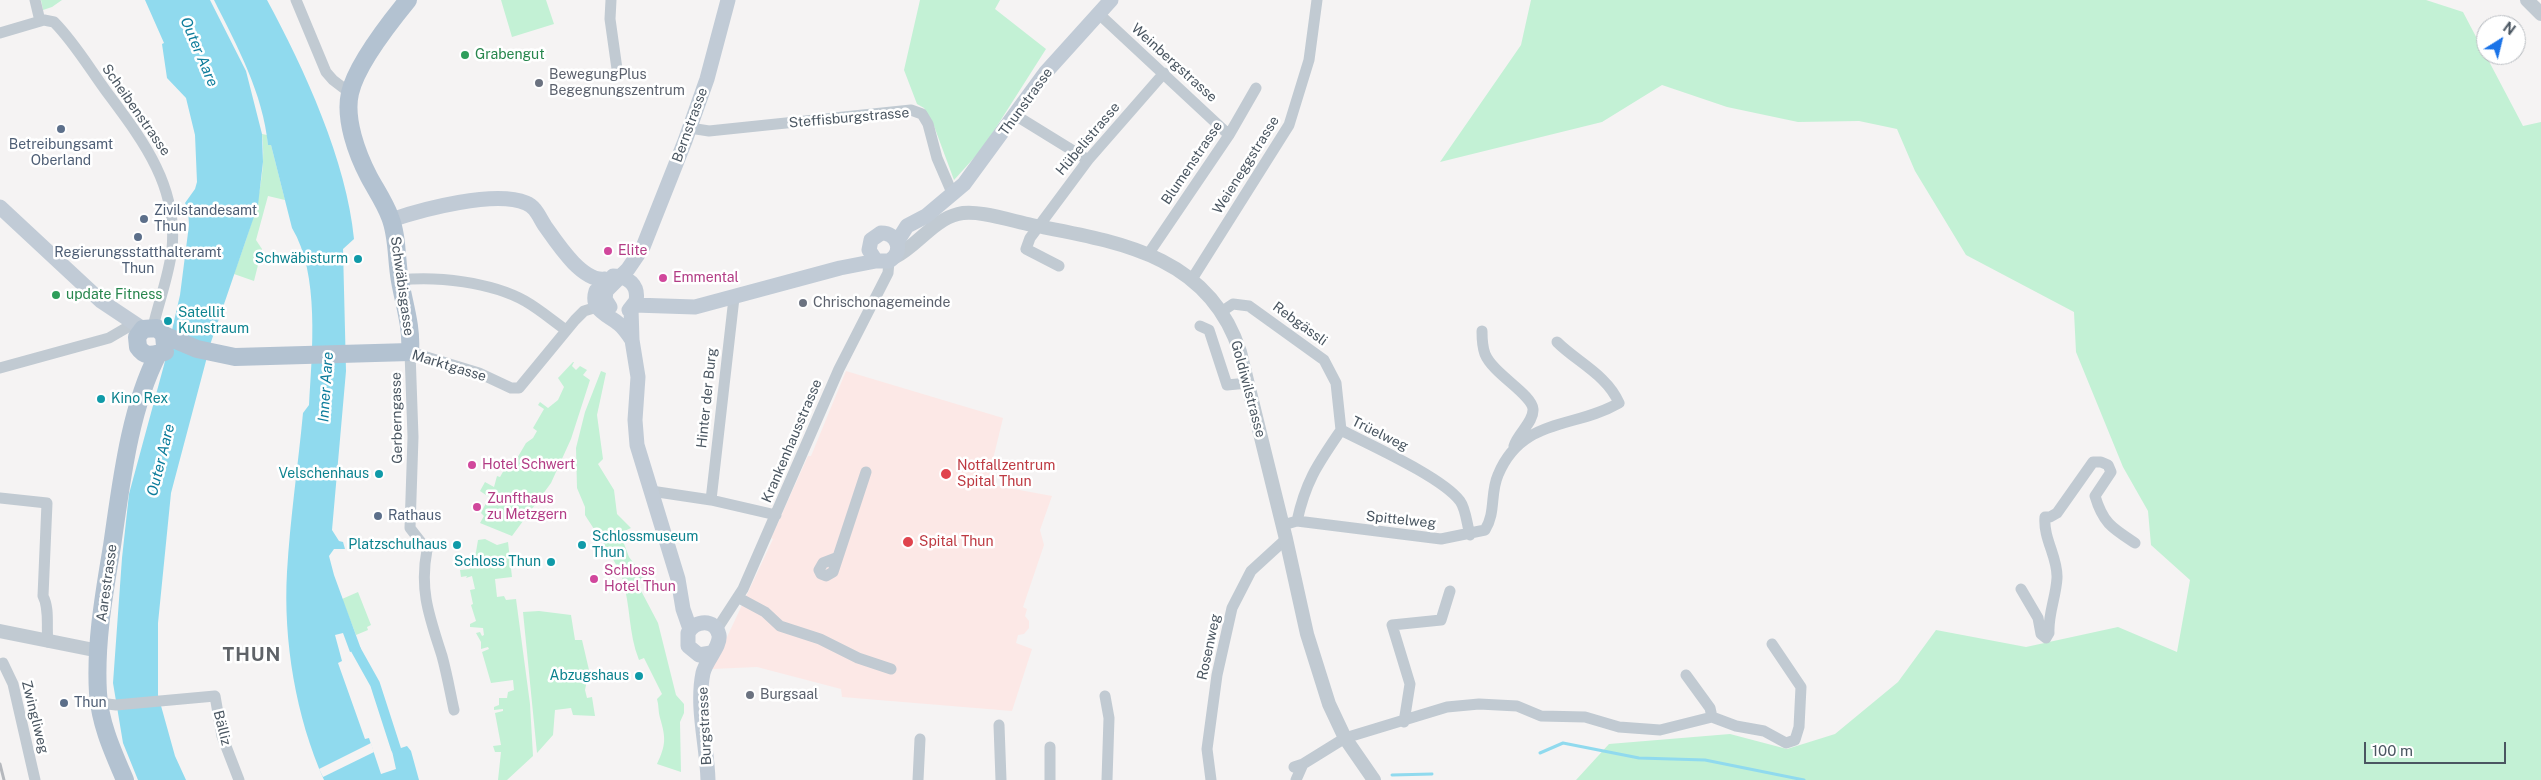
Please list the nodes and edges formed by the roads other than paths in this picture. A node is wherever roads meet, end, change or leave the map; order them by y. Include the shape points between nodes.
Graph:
1 (35, 0) edge
2 (296, 0) edge
3 (408, 0) edge
4 (611, 0) edge
5 (728, 0) edge
6 (1112, 0) edge
7 (1317, 0) edge
8 (2527, 0) edge
9 (1099, 14) junction
10 (2541, 14) edge
11 (40, 21) junction
12 (0, 33) edge
13 (618, 69) dead end
14 (1164, 73) junction
15 (1256, 88) dead end
16 (350, 93) junction
17 (1015, 115) junction
18 (690, 128) junction
19 (1229, 135) junction
20 (1088, 160) junction
21 (948, 200) junction
22 (0, 207) edge
23 (392, 224) junction
24 (1039, 226) junction
25 (643, 246) junction
26 (890, 247) junction
27 (1149, 253) junction
28 (1059, 266) dead end
29 (840, 268) junction
30 (1192, 279) junction
31 (400, 280) junction
32 (624, 288) junction
33 (734, 298) junction
34 (604, 307) junction
35 (1221, 312) junction
36 (1200, 326) dead end
37 (566, 330) junction
38 (1482, 331) dead end
39 (150, 339) junction
40 (632, 340) junction
41 (1557, 342) dead end
42 (410, 352) junction
43 (0, 368) edge
44 (1248, 383) junction
45 (1341, 430) junction
46 (1514, 446) junction
47 (866, 472) dead end
48 (650, 492) junction
49 (0, 498) edge
50 (711, 500) junction
51 (776, 516) junction
52 (1297, 521) junction
53 (1283, 524) junction
54 (1470, 535) junction
55 (1286, 539) junction
56 (2135, 542) dead end
57 (836, 558) dead end
58 (2021, 589) dead end
59 (1450, 591) dead end
60 (682, 594) junction
61 (739, 598) junction
62 (711, 626) junction
63 (690, 629) junction
64 (0, 631) edge
65 (48, 642) junction
66 (1772, 644) dead end
67 (98, 651) junction
68 (696, 653) junction
69 (711, 653) junction
70 (3, 663) dead end
71 (891, 669) dead end
72 (703, 672) junction
73 (1686, 675) dead end
74 (1105, 696) dead end
75 (108, 704) junction
76 (454, 710) dead end
77 (1712, 716) junction
78 (1404, 722) junction
79 (999, 725) dead end
80 (1345, 738) junction
81 (920, 739) dead end
82 (1050, 747) dead end
83 (35, 780) edge
84 (125, 780) edge
85 (239, 780) edge
86 (708, 780) edge
87 (918, 780) edge
88 (1001, 780) edge
89 (1050, 780) edge
90 (1107, 780) edge
91 (1211, 780) edge
92 (1296, 780) edge
93 (1374, 780) edge

1 - 11 street
2 - 16 street via 326,72
3 - 16 main road via 374,48
4 - 13 street via 610,19
5 - 18 main road, Bernstrasse
6 - 9 main road, Thunstrasse
7 - 30 street, Weieneggstrasse via 1309,60 1290,125
8 - 10 street
9 - 14 street, Weinbergstrasse
9 - 17 main road, Thunstrasse via 1052,65
11 - 12 street
11 - 39 street, Scheibenstrasse via 50,20 56,24 140,136 163,180 171,208 172,235 168,268
14 - 19 street, Weinbergstrasse
14 - 20 street, Hübelistrasse
15 - 19 street, Blumenstrasse
16 - 23 main road, Schwäbisgasse via 349,114 358,147
17 - 20 street
17 - 21 main road, Thunstrasse via 971,176
18 - 21 street, Steffisburgstrasse via 709,132 911,110 922,114 928,124
18 - 25 main road, Bernstrasse
19 - 27 street, Blumenstrasse
20 - 24 street, Hübelistrasse
21 - 26 main road, Thunstrasse via 907,216
22 - 39 main road via 101,301
23 - 31 main road, Schwäbisgasse
23 - 32 main road via 464,202 499,198 527,203 579,268 591,277
24 - 26 street, Goldiwilstrasse via 964,213 949,217 912,246
24 - 27 street, Goldiwilstrasse via 1107,240
24 - 28 street, Hübelistrasse via 1026,249
25 - 32 main road, Bernstrasse
25 - 32 main road, Bernstrasse
26 - 29 main road
26 - 29 main road via 870,254 869,245
26 - 51 street, Krankenhausstrasse via 888,273 839,368
27 - 30 street, Goldiwilstrasse
29 - 33 main road
30 - 35 street, Goldiwilstrasse
31 - 37 street via 439,278 491,289 526,301
31 - 42 main road, Schwäbisgasse via 409,325
32 - 33 main road via 666,306 696,308
32 - 34 main road via 619,312
32 - 34 main road via 595,294
32 - 40 main road
33 - 50 street, Hinter der Burg
34 - 37 street via 584,311
34 - 40 main road via 601,314 621,325
35 - 44 street, Goldiwilstrasse via 1235,338
35 - 45 street, Rebgässli via 1234,304 1249,306 1324,360 1336,382
36 - 44 street via 1209,330 1227,385
37 - 42 street, Marktgasse via 519,388 511,388 479,373
38 - 46 street, Spittelweg via 1485,356 1505,380 1527,396 1534,407 1532,418
39 - 42 main road, Marktgasse via 246,357
39 - 43 street via 109,338
39 - 67 main road, Aarestrasse via 145,386 118,502
40 - 48 main road via 638,377 636,437
41 - 46 street via 1599,376 1619,403 1538,432
42 - 76 street, Gerberngasse via 413,420 410,528 427,550 423,570 425,596
44 - 53 street, Goldiwilstrasse
45 - 52 street, Trüelweg via 1312,473
45 - 54 street, Trüelweg via 1413,467 1448,490 1461,502
46 - 54 street, Spittelweg via 1497,476 1490,523 1485,530
47 - 57 street
48 - 50 street
48 - 60 main road
49 - 65 street via 47,503 43,596 47,603
50 - 51 street
51 - 61 street, Krankenhausstrasse
52 - 53 street, Spittelweg
52 - 54 street, Spittelweg via 1441,539
53 - 55 street, Goldiwilstrasse
55 - 80 street, Goldiwilstrasse via 1307,634 1329,704
55 - 91 street, Rosenweg via 1251,571 1232,608 1217,675 1207,749
56 - 58 street via 2108,525 2099,509 2095,496 2111,472 2108,465 2093,462 2057,513 2045,517 2044,528 2057,579 2046,638 2041,634 2038,618
59 - 78 street via 1441,620 1392,626 1410,684
60 - 62 main road via 695,613
60 - 63 main road
61 - 62 street, Krankenhausstrasse
61 - 71 street via 765,612 780,626
62 - 63 main road via 697,624
62 - 69 main road via 719,642
63 - 68 main road via 687,642
64 - 65 street
65 - 67 street
66 - 77 street via 1801,687 1799,727 1795,740 1786,743 1764,732
67 - 75 main road, Aarestrasse
68 - 69 main road
68 - 72 main road, Burgstrasse
69 - 72 main road, Burgstrasse
70 - 83 street, Zwingliweg via 13,684
72 - 86 main road, Burgstrasse via 702,708
73 - 77 street via 1710,708
74 - 90 street via 1109,718
75 - 84 main road, Aarestrasse via 104,726
75 - 85 street, Bälliz via 215,696 222,736
77 - 78 street via 1660,730 1619,727 1585,717 1540,716 1517,706 1479,704 1447,707
78 - 80 street
79 - 88 street
80 - 92 street via 1299,766
80 - 93 street, Goldiwilstrasse
81 - 87 street
82 - 89 street

